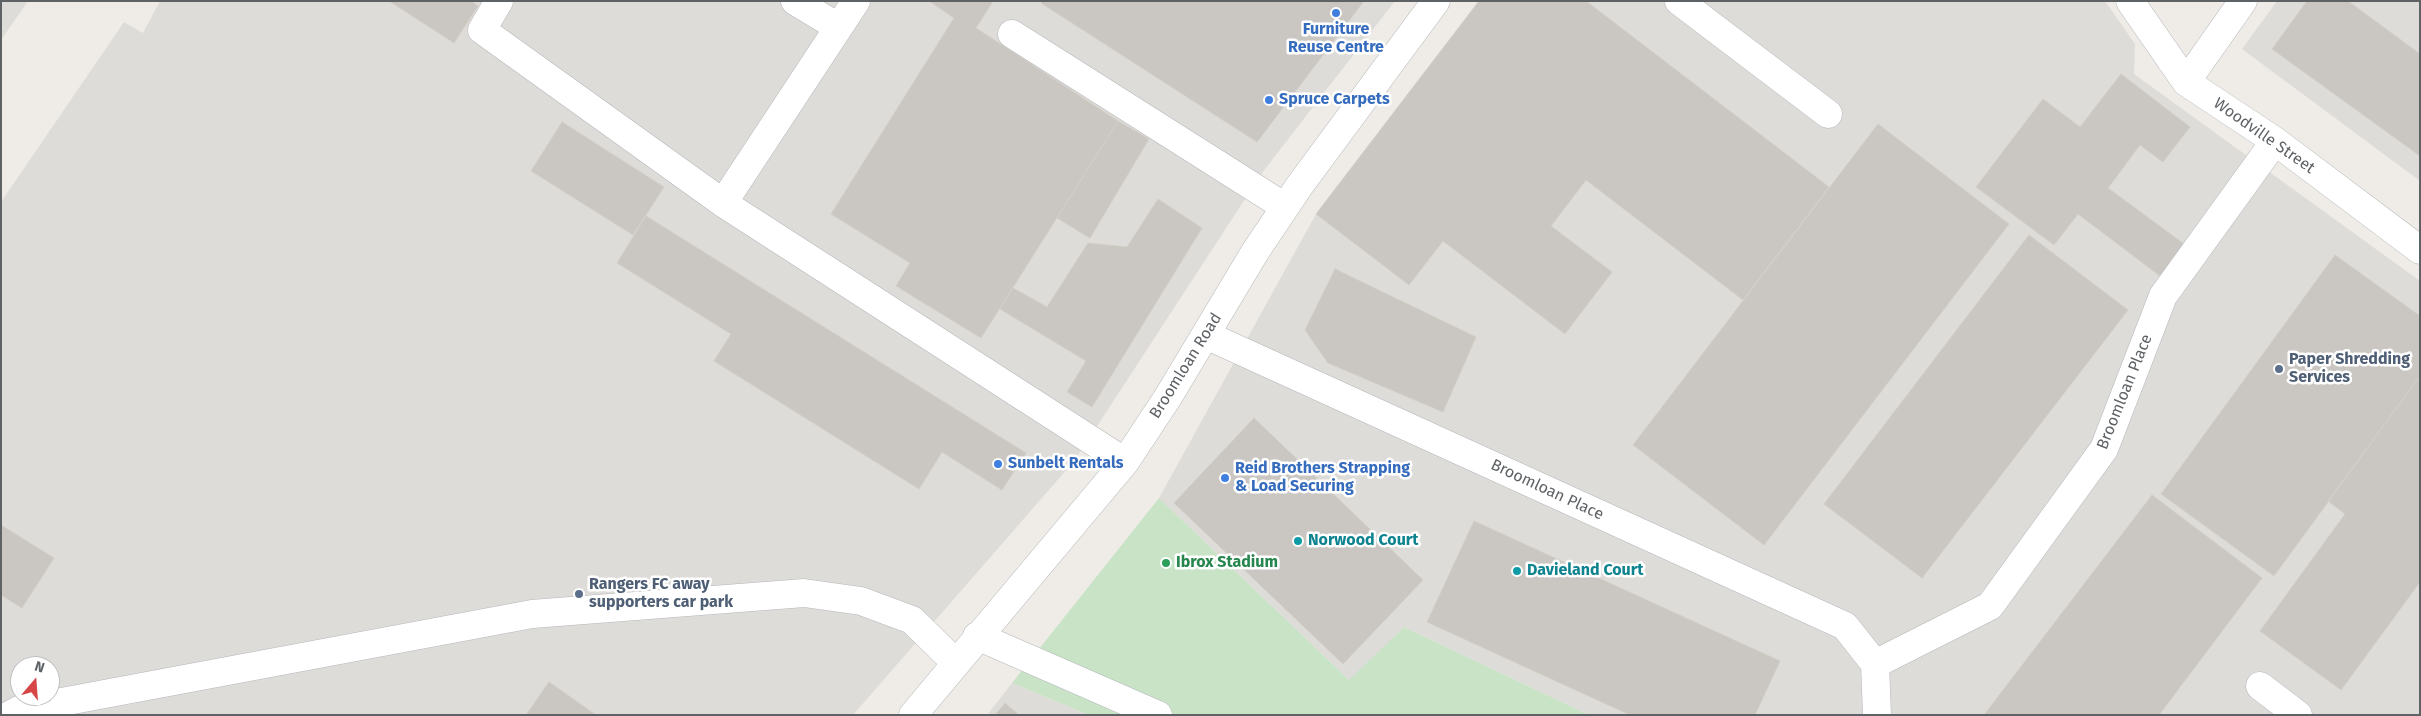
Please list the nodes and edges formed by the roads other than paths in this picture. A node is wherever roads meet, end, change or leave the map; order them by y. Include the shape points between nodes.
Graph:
1 (499, 1) edge
2 (795, 1) edge
3 (856, 1) edge
4 (1436, 1) edge
5 (1679, 1) edge
6 (2130, 1) edge
7 (2243, 1) edge
8 (838, 28) junction
9 (1012, 34) dead end
10 (2186, 82) junction
11 (1828, 114) dead end
12 (2275, 141) junction
13 (723, 203) junction
14 (1284, 207) junction
15 (2420, 250) edge
16 (1206, 335) junction
17 (1125, 462) junction
18 (977, 636) junction
19 (956, 662) junction
20 (1875, 664) junction
21 (2260, 686) dead end
22 (10, 715) edge
23 (913, 715) edge
24 (1158, 715) edge
25 (1876, 715) edge
26 (2298, 715) edge

1 - 13 street via 482,30
2 - 8 street
3 - 8 street
4 - 14 street, Broomloan Road
5 - 11 street
6 - 10 street, Woodville Street
7 - 10 street
8 - 13 street
9 - 14 street
10 - 12 street, Woodville Street
12 - 15 street, Woodville Street
12 - 20 street, Broomloan Place via 2163,296 2104,449 1990,606
13 - 17 street
14 - 16 street, Broomloan Road
16 - 17 street, Broomloan Road
16 - 20 street, Broomloan Place via 1845,626
17 - 18 street, Broomloan Road
18 - 19 street, Broomloan Road
18 - 24 street
19 - 22 street via 912,620 861,601 804,593 532,614 19,710
19 - 23 street, Broomloan Road
20 - 25 street
21 - 26 street

